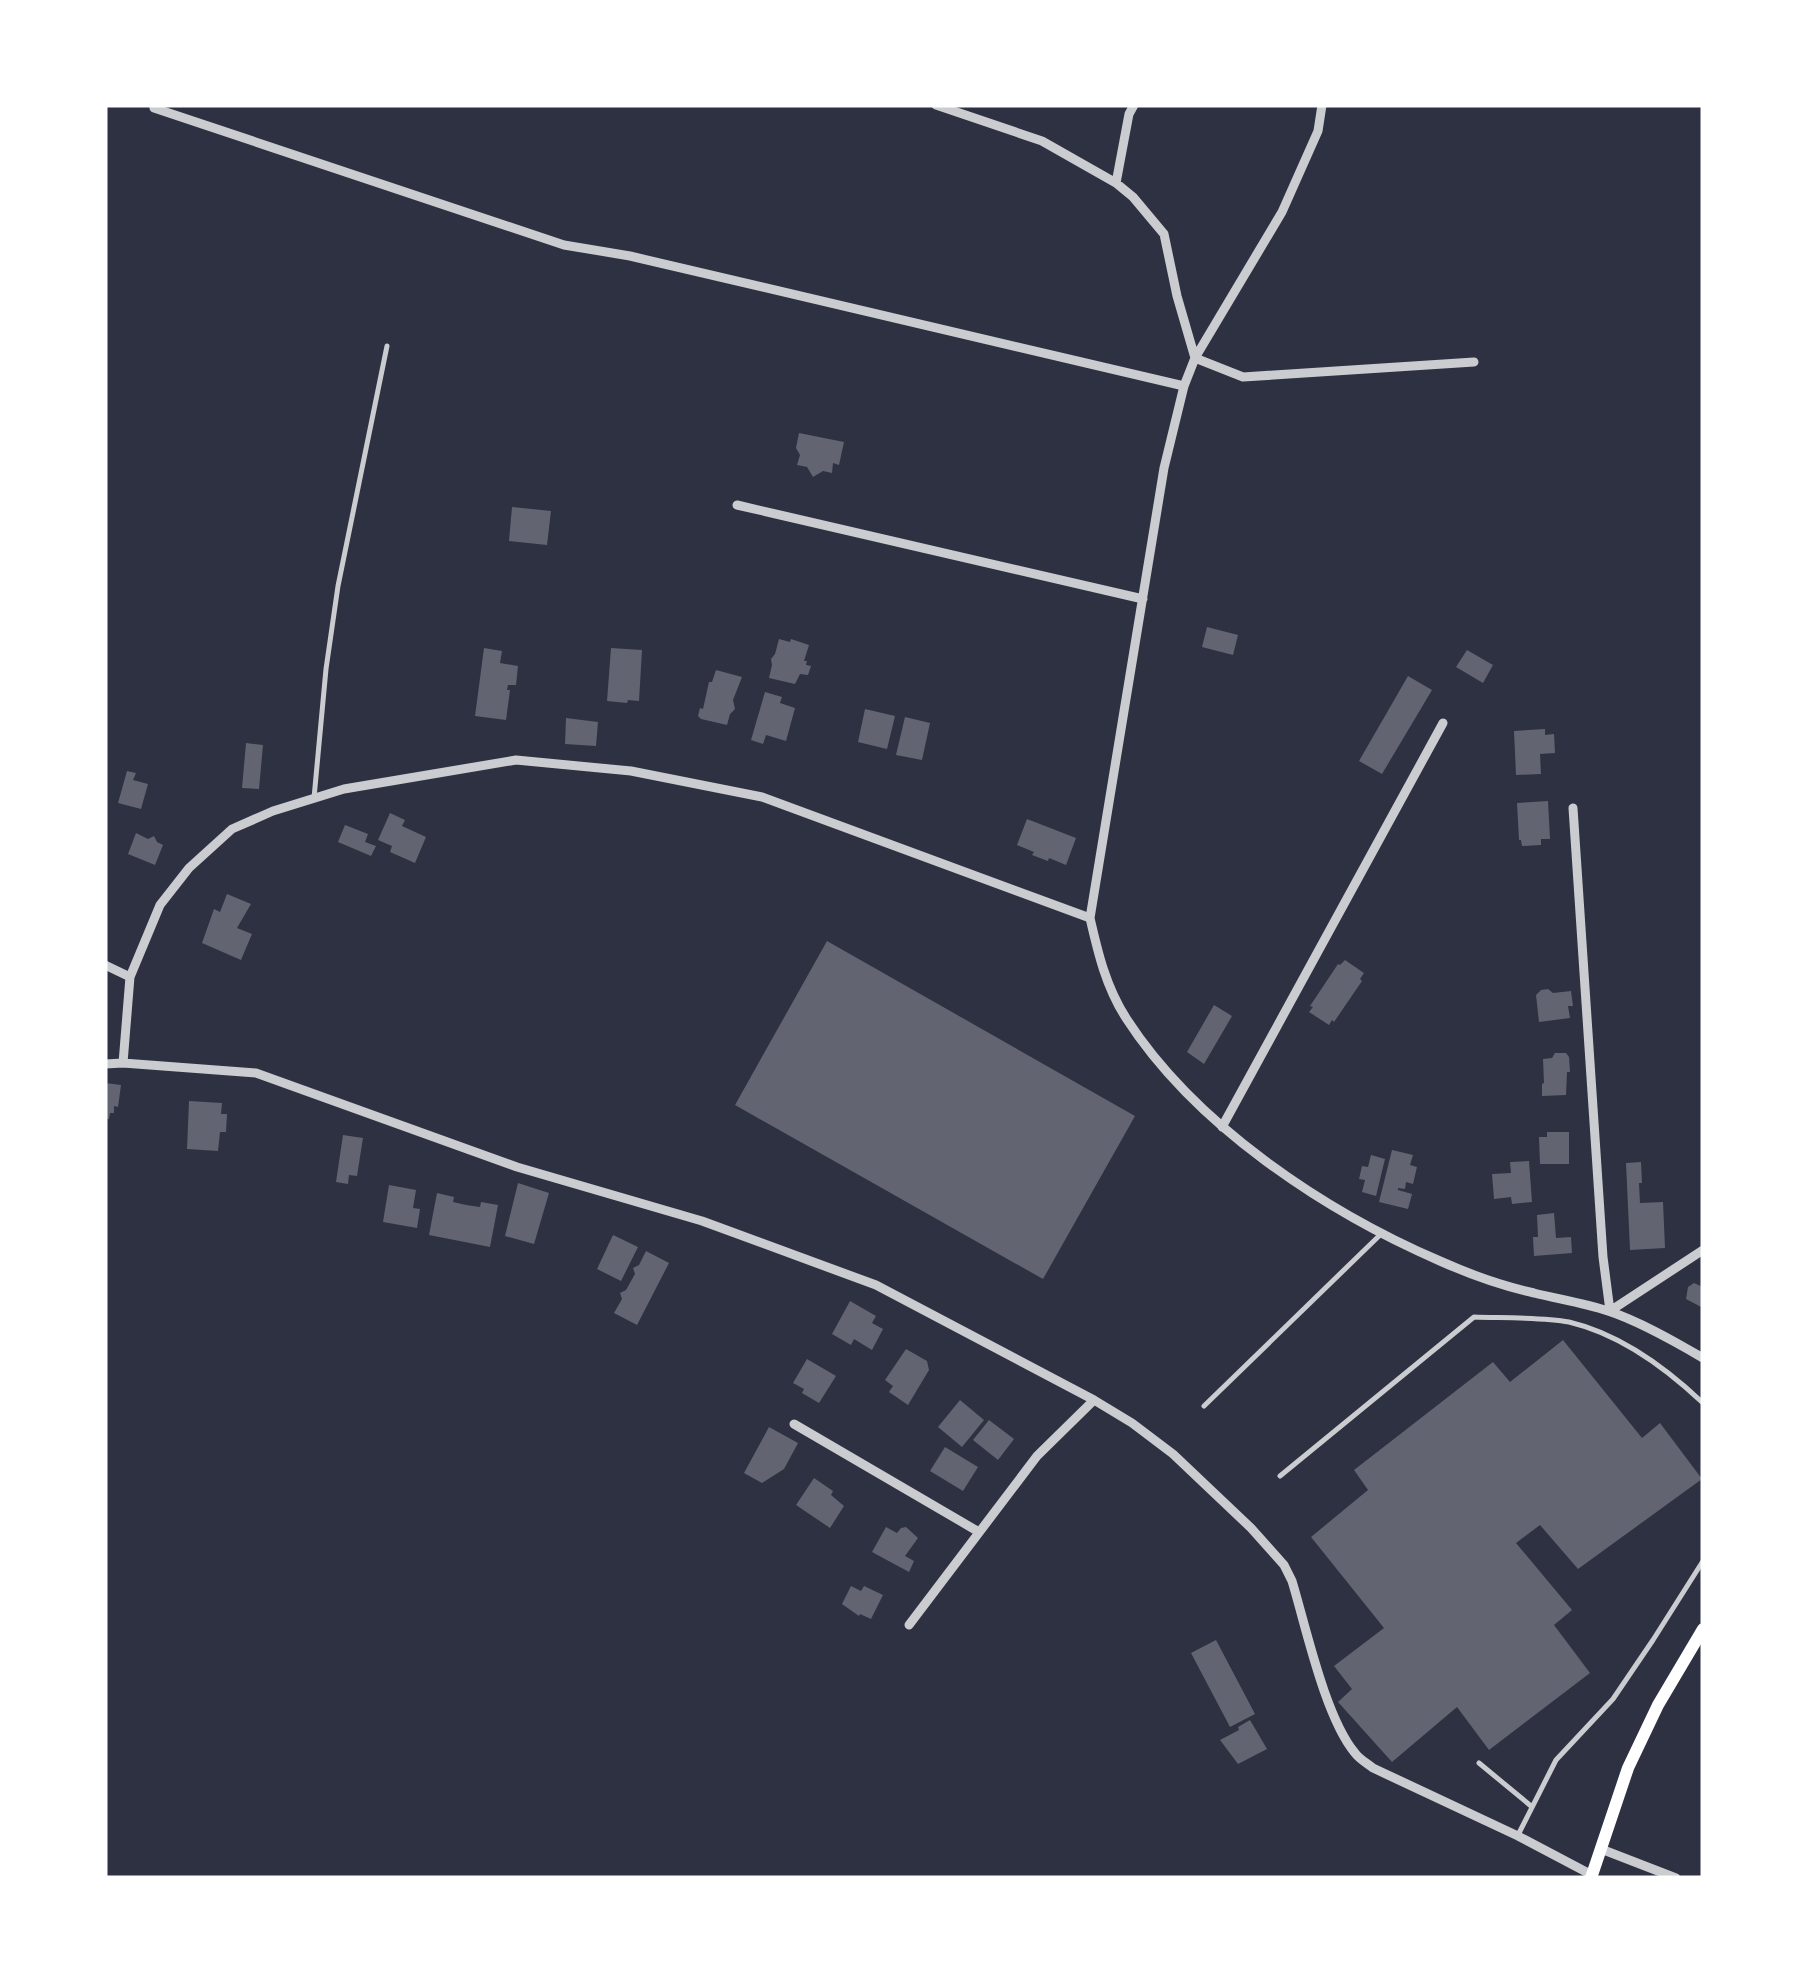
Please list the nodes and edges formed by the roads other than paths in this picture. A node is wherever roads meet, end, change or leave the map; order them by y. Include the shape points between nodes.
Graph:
1 (936, 105) edge
2 (1134, 105) edge
3 (1322, 105) edge
4 (948, 107) edge
5 (154, 108) edge
6 (1116, 183) junction
7 (387, 346) dead end
8 (1196, 358) junction
9 (1474, 362) dead end
10 (1184, 386) junction
11 (737, 504) dead end
12 (1143, 600) junction
13 (1444, 724) dead end
14 (314, 798) junction
15 (1573, 808) dead end
16 (1090, 918) junction
17 (105, 965) edge
18 (130, 977) junction
19 (122, 1063) junction
20 (105, 1064) edge
21 (1222, 1127) junction
22 (1383, 1232) junction
23 (1703, 1250) edge
24 (1610, 1311) junction
25 (1703, 1358) edge
26 (1094, 1400) junction
27 (1703, 1403) edge
28 (1204, 1406) dead end
29 (794, 1424) dead end
30 (1280, 1476) dead end
31 (980, 1532) junction
32 (1703, 1561) edge
33 (909, 1625) dead end
34 (1703, 1629) edge
35 (1479, 1763) dead end
36 (1532, 1806) junction
37 (1518, 1836) junction
38 (1600, 1850) junction
39 (1592, 1877) edge
40 (1676, 1878) edge

1 - 4 street
2 - 6 street
3 - 8 street via 1318,131 1282,212
4 - 6 street via 1042,141
5 - 10 street via 564,245
6 - 8 street via 1164,234
7 - 14 lane via 338,586
8 - 9 street via 1242,377
8 - 10 street
10 - 12 street
11 - 12 street
12 - 16 street
13 - 21 street
14 - 16 street via 516,760 631,770 762,797
14 - 18 street via 232,830 190,868 160,905
15 - 24 street
16 - 21 street via 1103,971 1124,1016 1164,1069
17 - 18 street
18 - 19 street
19 - 20 street
19 - 26 street via 256,1073 518,1167 702,1220 876,1285
21 - 22 street
22 - 24 street via 1441,1262
22 - 28 lane
23 - 24 street
24 - 25 street
26 - 31 street via 1037,1456
26 - 37 street via 1173,1454 1284,1564 1327,1695 1356,1755
27 - 30 lane via 1673,1375 1613,1338 1568,1322 1474,1316
29 - 31 street
31 - 33 street
32 - 36 lane via 1613,1698 1556,1760
34 - 38 main road via 1628,1768
35 - 36 lane
36 - 37 lane
37 - 39 street
38 - 39 main road
38 - 40 street

